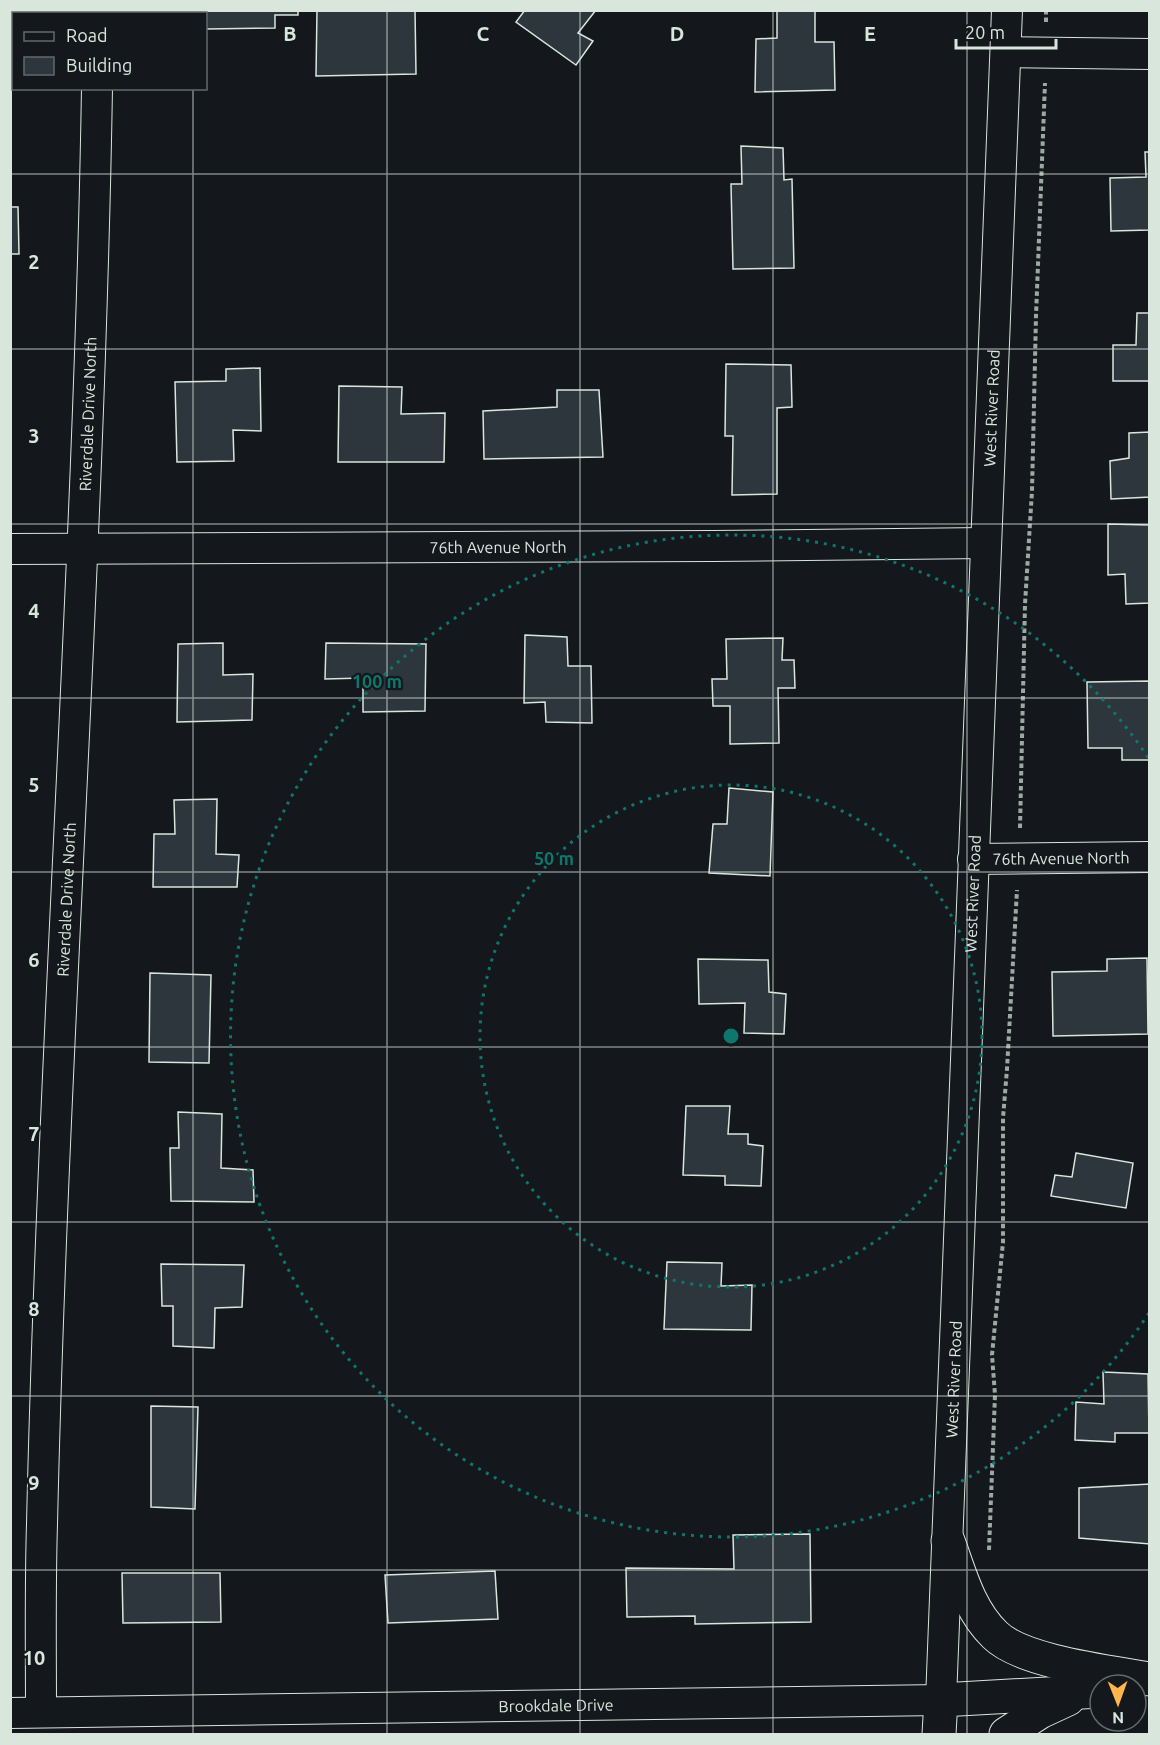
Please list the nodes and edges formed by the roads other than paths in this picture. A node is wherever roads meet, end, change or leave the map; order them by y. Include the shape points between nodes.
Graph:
1 (1007, 10) edge
2 (1006, 52) junction
3 (1149, 54) edge
4 (96, 90) edge
5 (985, 543) junction
6 (82, 548) junction
7 (10, 549) edge
8 (1149, 857) edge
9 (973, 859) junction
10 (948, 1540) junction
11 (1149, 1679) edge
12 (1088, 1692) edge
13 (1088, 1693) edge
14 (941, 1700) junction
15 (41, 1712) junction
16 (10, 1713) edge
17 (939, 1734) edge
18 (1006, 1734) edge

1 - 2 street, West River Road
2 - 3 street
2 - 5 street, West River Road
4 - 6 street, Riverdale Drive North via 94,255
5 - 6 street, 76th Avenue North
5 - 9 street, West River Road
6 - 7 street, 76th Avenue North
6 - 15 street, Riverdale Drive North via 56,1103 42,1527
8 - 9 street, 76th Avenue North
9 - 10 street, West River Road
10 - 11 street via 966,1593 996,1636 1022,1651 1064,1663
10 - 14 street, West River Road
12 - 14 street, Brookdale Drive
13 - 18 street via 1040,1712
14 - 15 street, Brookdale Drive
14 - 17 street, West River Road
15 - 16 street, Brookdale Drive

